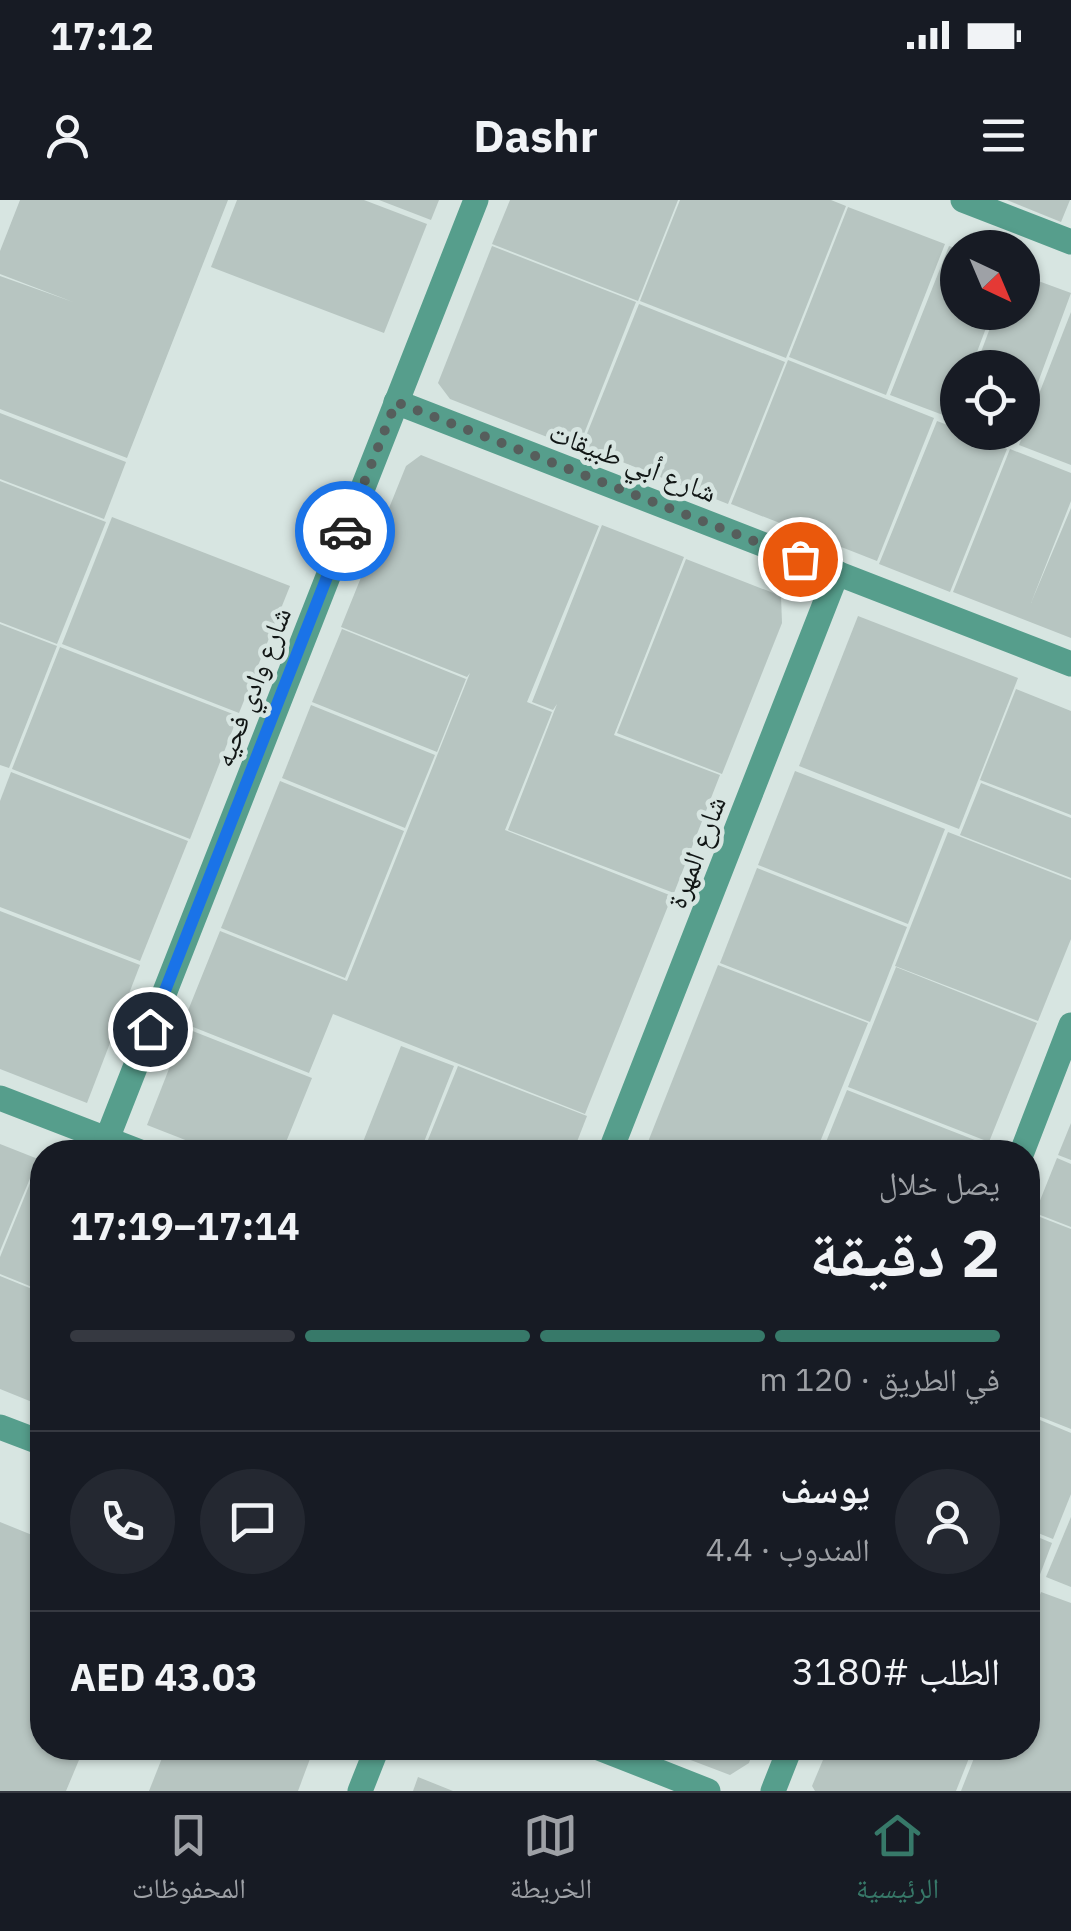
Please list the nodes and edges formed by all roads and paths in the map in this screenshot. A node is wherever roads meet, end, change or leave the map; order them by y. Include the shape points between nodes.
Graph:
1 (476, 200) edge
2 (963, 200) edge
3 (1071, 242) edge
4 (396, 402) junction
5 (837, 573) junction
6 (1071, 664) edge
7 (1071, 1026) edge
8 (0, 1098) edge
9 (106, 1139) joint
10 (615, 1140) edge
11 (1027, 1140) edge
12 (0, 1427) edge
13 (30, 1438) edge
14 (372, 1760) edge
15 (629, 1760) edge
16 (785, 1760) edge
17 (360, 1791) edge
18 (708, 1791) edge
19 (773, 1791) edge

1 - 4 street, شارع وادي فحيه
2 - 3 street
4 - 5 street, شارع أبي طبيقات
4 - 9 street, شارع وادي فحيه
5 - 6 street, شارع أبي طبيقات
5 - 10 street, شارع المهرة
7 - 11 street
8 - 9 street
12 - 13 street
14 - 17 street
15 - 18 street
16 - 19 street

